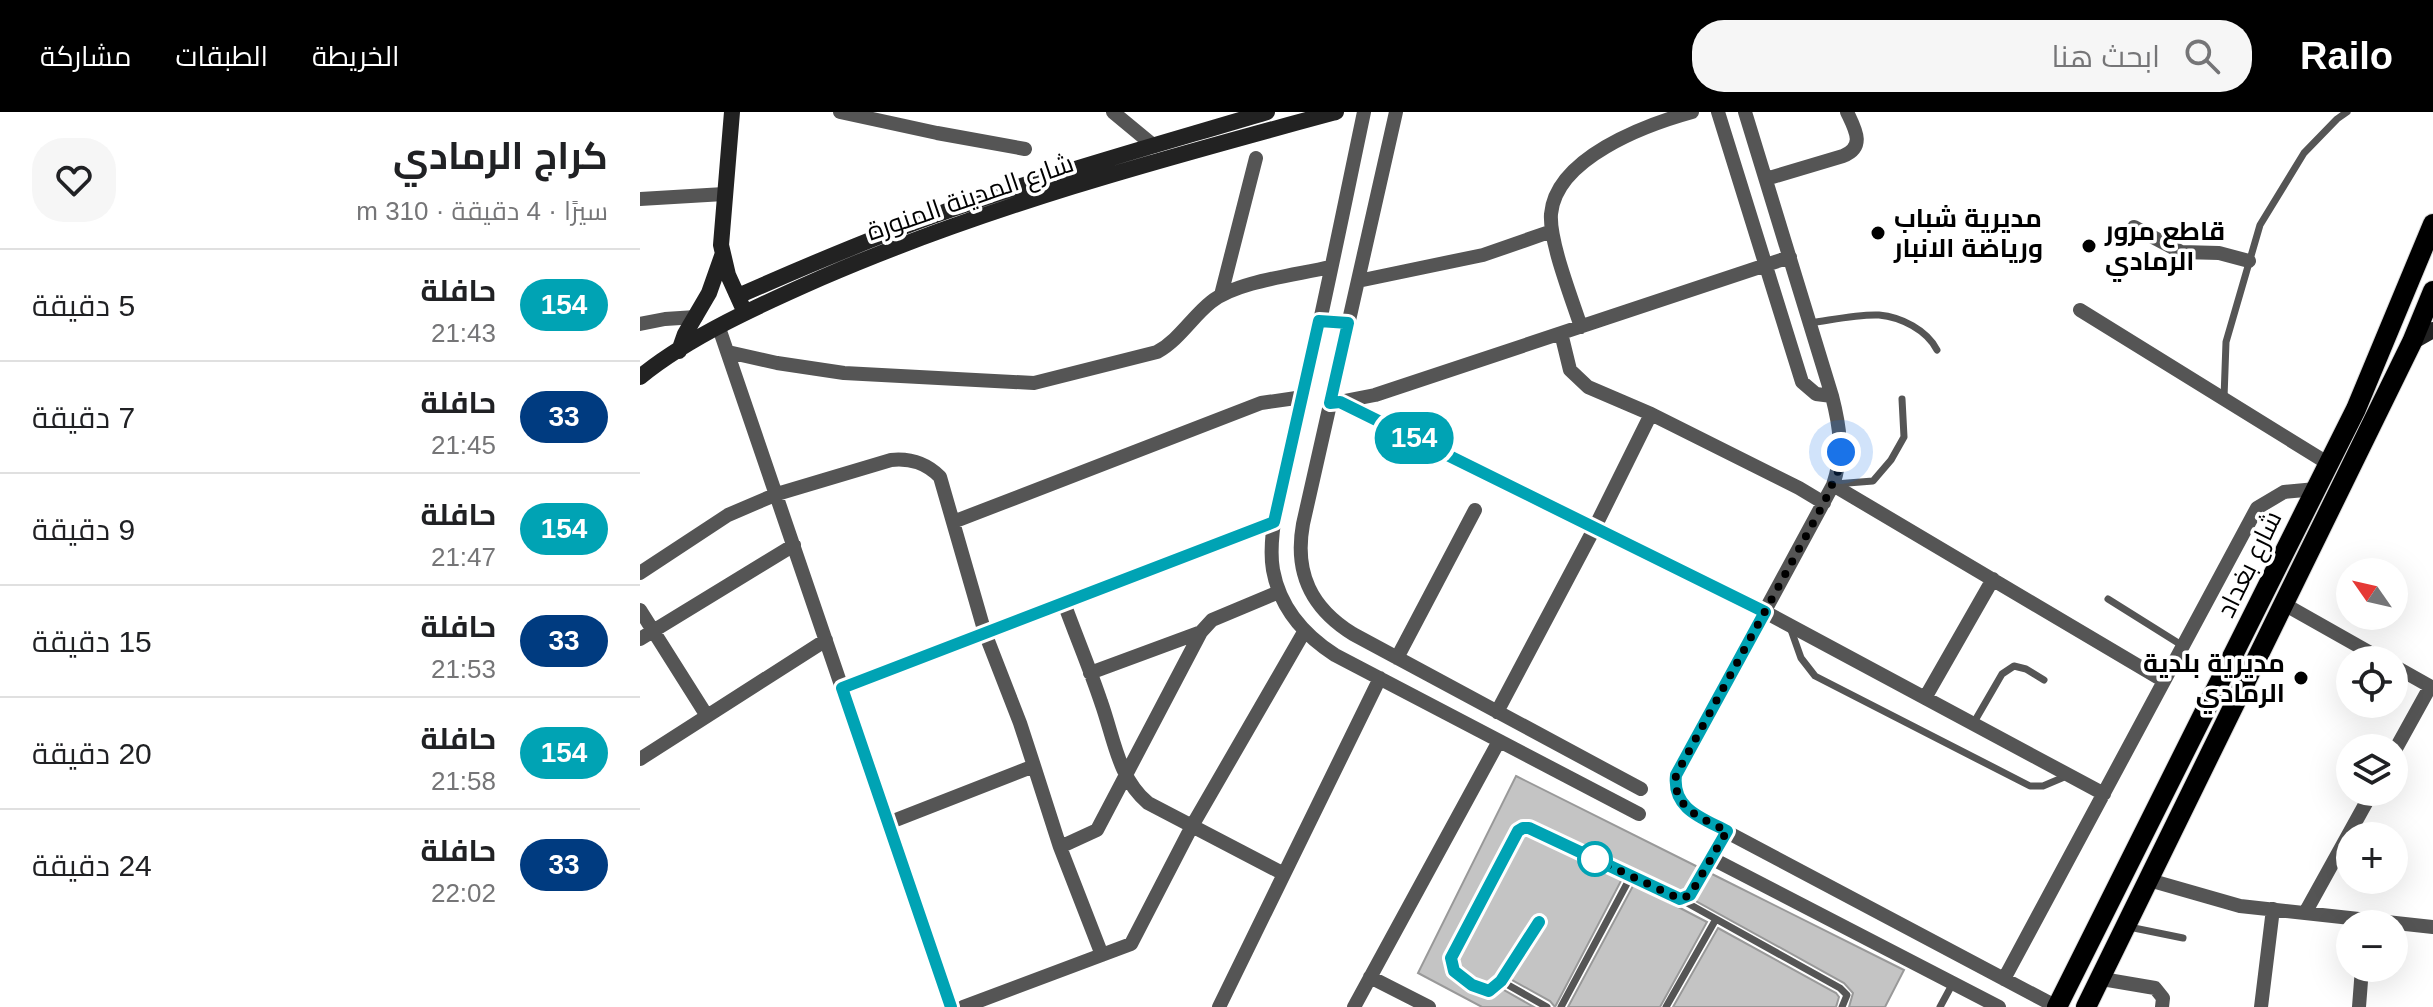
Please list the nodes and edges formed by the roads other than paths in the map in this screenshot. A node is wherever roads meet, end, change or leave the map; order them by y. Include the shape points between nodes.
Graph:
1 (732, 112) edge
2 (840, 112) edge
3 (1113, 112) edge
4 (1267, 112) edge
5 (1336, 112) edge
6 (1364, 112) edge
7 (1396, 112) edge
8 (1692, 112) edge
9 (1718, 112) edge
10 (1745, 112) edge
11 (1847, 112) edge
12 (2347, 112) edge
13 (1299, 117) edge
14 (1154, 146) junction
15 (1025, 149) dead end
16 (1256, 158) dead end
17 (1766, 179) junction
18 (724, 194) junction
19 (640, 199) edge
20 (2433, 224) edge
21 (2134, 227) dead end
22 (1552, 231) junction
23 (722, 256) junction
24 (1790, 257) junction
25 (2249, 261) junction
26 (1766, 265) junction
27 (1330, 267) junction
28 (1358, 281) junction
29 (2433, 291) edge
30 (1221, 295) junction
31 (738, 296) junction
32 (2080, 310) dead end
33 (746, 312) junction
34 (696, 317) junction
35 (1319, 321) junction
36 (1348, 323) junction
37 (1810, 323) junction
38 (640, 324) edge
39 (1581, 327) junction
40 (719, 328) junction
41 (2433, 330) edge
42 (1561, 333) junction
43 (2412, 342) junction
44 (1937, 350) dead end
45 (679, 351) junction
46 (728, 352) junction
47 (640, 377) edge
48 (1832, 396) junction
49 (1303, 397) junction
50 (1902, 399) dead end
51 (2224, 400) junction
52 (1335, 402) junction
53 (1651, 414) junction
54 (2329, 464) junction
55 (1833, 485) junction
56 (2316, 489) junction
57 (777, 494) junction
58 (1824, 503) junction
59 (1475, 510) dead end
60 (953, 522) junction
61 (1274, 522) junction
62 (1594, 529) junction
63 (794, 545) junction
64 (640, 573) edge
65 (1993, 579) junction
66 (1279, 592) junction
67 (2108, 599) dead end
68 (1064, 603) junction
69 (2284, 604) junction
70 (640, 610) edge
71 (1765, 612) junction
72 (1790, 625) junction
73 (1201, 632) junction
74 (1304, 632) junction
75 (985, 633) junction
76 (646, 634) edge
77 (826, 640) junction
78 (2183, 646) junction
79 (2358, 646) edge
80 (1397, 658) junction
81 (1090, 673) junction
82 (2408, 674) edge
83 (1380, 678) junction
84 (2044, 680) dead end
85 (2164, 681) junction
86 (842, 688) junction
87 (2432, 688) edge
88 (1925, 698) junction
89 (1497, 712) junction
90 (707, 716) junction
91 (1973, 724) junction
92 (2405, 734) edge
93 (1499, 741) junction
94 (640, 759) edge
95 (1034, 766) junction
96 (1126, 775) junction
97 (2069, 775) junction
98 (1641, 789) dead end
99 (2165, 791) junction
100 (2104, 794) junction
101 (2186, 802) junction
102 (2364, 806) edge
103 (1639, 814) dead end
104 (888, 823) junction
105 (1192, 826) junction
106 (1727, 831) junction
107 (1060, 847) junction
108 (1711, 858) junction
109 (1284, 874) junction
110 (1631, 876) junction
111 (2149, 880) junction
112 (1680, 899) junction
113 (2273, 909) junction
114 (2305, 913) junction
115 (2336, 917) edge
116 (1716, 919) junction
117 (1539, 922) dead end
118 (2408, 925) edge
119 (2127, 927) junction
120 (2433, 927) edge
121 (2183, 938) dead end
122 (1102, 955) junction
123 (1370, 977) junction
124 (2004, 979) junction
125 (2102, 979) junction
126 (1501, 981) junction
127 (2361, 982) edge
128 (1953, 983) junction
129 (951, 1007) edge
130 (963, 1007) edge
131 (1219, 1007) edge
132 (1354, 1007) edge
133 (1429, 1007) edge
134 (1547, 1007) edge
135 (1561, 1007) edge
136 (1666, 1007) edge
137 (1842, 1007) edge
138 (1940, 1007) edge
139 (1999, 1007) edge
140 (2057, 1007) edge
141 (2086, 1007) edge
142 (2162, 1007) edge
143 (2261, 1007) edge
144 (2359, 1007) edge

1 - 18 main road
2 - 15 street
3 - 14 street
4 - 14 main road, شارع المدينة المنورة
5 - 13 main road, شارع المدينة المنورة
6 - 27 street
7 - 28 street
8 - 22 street via 1641,130 1575,168 1555,196
9 - 26 street
10 - 17 street
11 - 17 street via 1858,135 1852,152
12 - 25 lane via 2304,153 2260,225
13 - 33 main road, شارع المدينة المنورة via 965,222 866,258
14 - 31 main road, شارع المدينة المنورة via 946,211
16 - 30 street
17 - 24 street
18 - 19 street
18 - 23 main road
20 - 54 main road, شارع بغداد
21 - 25 street via 2181,252
22 - 28 street via 1464,260
22 - 39 street
23 - 31 main road
23 - 34 main road
24 - 26 street
24 - 37 street
25 - 51 lane via 2226,342
26 - 39 street
26 - 48 street via 1802,382 1816,394
27 - 30 street
27 - 35 street
28 - 36 street
29 - 43 main road, شارع بغداد
30 - 46 street via 1157,352 1034,383 844,373
31 - 33 main road
32 - 51 street
33 - 40 main road, شارع المدينة المنورة
34 - 38 street
34 - 45 main road
35 - 36 street
35 - 49 street
36 - 52 street
37 - 44 lane via 1880,315 1906,322 1931,339
37 - 48 street
39 - 42 street
40 - 45 main road, شارع المدينة المنورة
40 - 46 street
41 - 43 main road
42 - 52 street via 1375,395
42 - 53 street via 1570,370 1588,387
43 - 69 main road, شارع بغداد
45 - 47 main road, شارع المدينة المنورة
46 - 57 street
48 - 55 street via 1841,438
49 - 60 street via 1261,403
49 - 61 street
50 - 55 lane via 1904,437 1891,460 1873,481
51 - 54 street
52 - 62 street
52 - 80 street via 1303,524 1301,563 1310,591 1327,615
53 - 58 street
53 - 62 street
54 - 56 main road, شارع بغداد
55 - 58 street
55 - 65 street
56 - 78 street via 2284,492 2257,508
56 - 99 main road, شارع بغداد
57 - 60 street via 891,460 910,460 940,477
57 - 63 street
57 - 64 street via 728,515
58 - 71 street
59 - 80 street
60 - 75 street
61 - 66 street via 1271,546
61 - 68 street
62 - 71 street
62 - 89 street
63 - 76 street
63 - 77 street
65 - 85 street
65 - 88 street
66 - 73 street via 1212,620
66 - 74 street
67 - 78 lane
68 - 75 street
68 - 81 street
69 - 79 street
69 - 101 main road, شارع بغداد
70 - 76 street
71 - 72 street
71 - 106 street via 1676,775 1678,796 1686,808
72 - 88 street
72 - 97 lane via 1801,658 1815,676 2030,786
73 - 81 street
73 - 96 street
74 - 83 street
74 - 105 street
75 - 86 street
75 - 95 street
76 - 90 street
77 - 86 street
77 - 90 street
78 - 85 street
80 - 89 street
81 - 96 street
82 - 87 street
83 - 93 street
83 - 109 street
84 - 91 lane via 2014,666 2002,674
85 - 100 street
86 - 104 street
87 - 92 street
88 - 91 street
89 - 98 street
90 - 94 street
91 - 97 street
93 - 103 street
93 - 123 street
95 - 104 street
95 - 107 street
96 - 105 street via 1148,803
96 - 107 street via 1097,830
97 - 100 street
99 - 101 main road
99 - 140 main road, شارع بغداد
100 - 124 street
101 - 111 main road, شارع بغداد
102 - 114 street
104 - 129 street
105 - 109 street
105 - 122 street via 1131,944
106 - 108 street
106 - 124 street
107 - 122 street
108 - 112 lane via 1690,895
108 - 128 street
109 - 131 street
110 - 112 lane
110 - 126 lane via 1529,828 1518,831 1451,958 1454,971 1485,992
110 - 135 lane
111 - 113 street via 2240,906
111 - 119 main road, شارع بغداد
112 - 116 lane
113 - 114 street
113 - 143 street
114 - 115 street
116 - 136 lane
116 - 137 lane via 1846,992
117 - 126 lane
118 - 120 street
119 - 121 lane
119 - 125 main road, شارع بغداد
122 - 130 street
123 - 132 street
123 - 133 street
124 - 140 street
125 - 141 main road, شارع بغداد
125 - 142 street via 2155,988 2163,998
126 - 134 lane
127 - 144 street
128 - 138 lane
128 - 139 street

